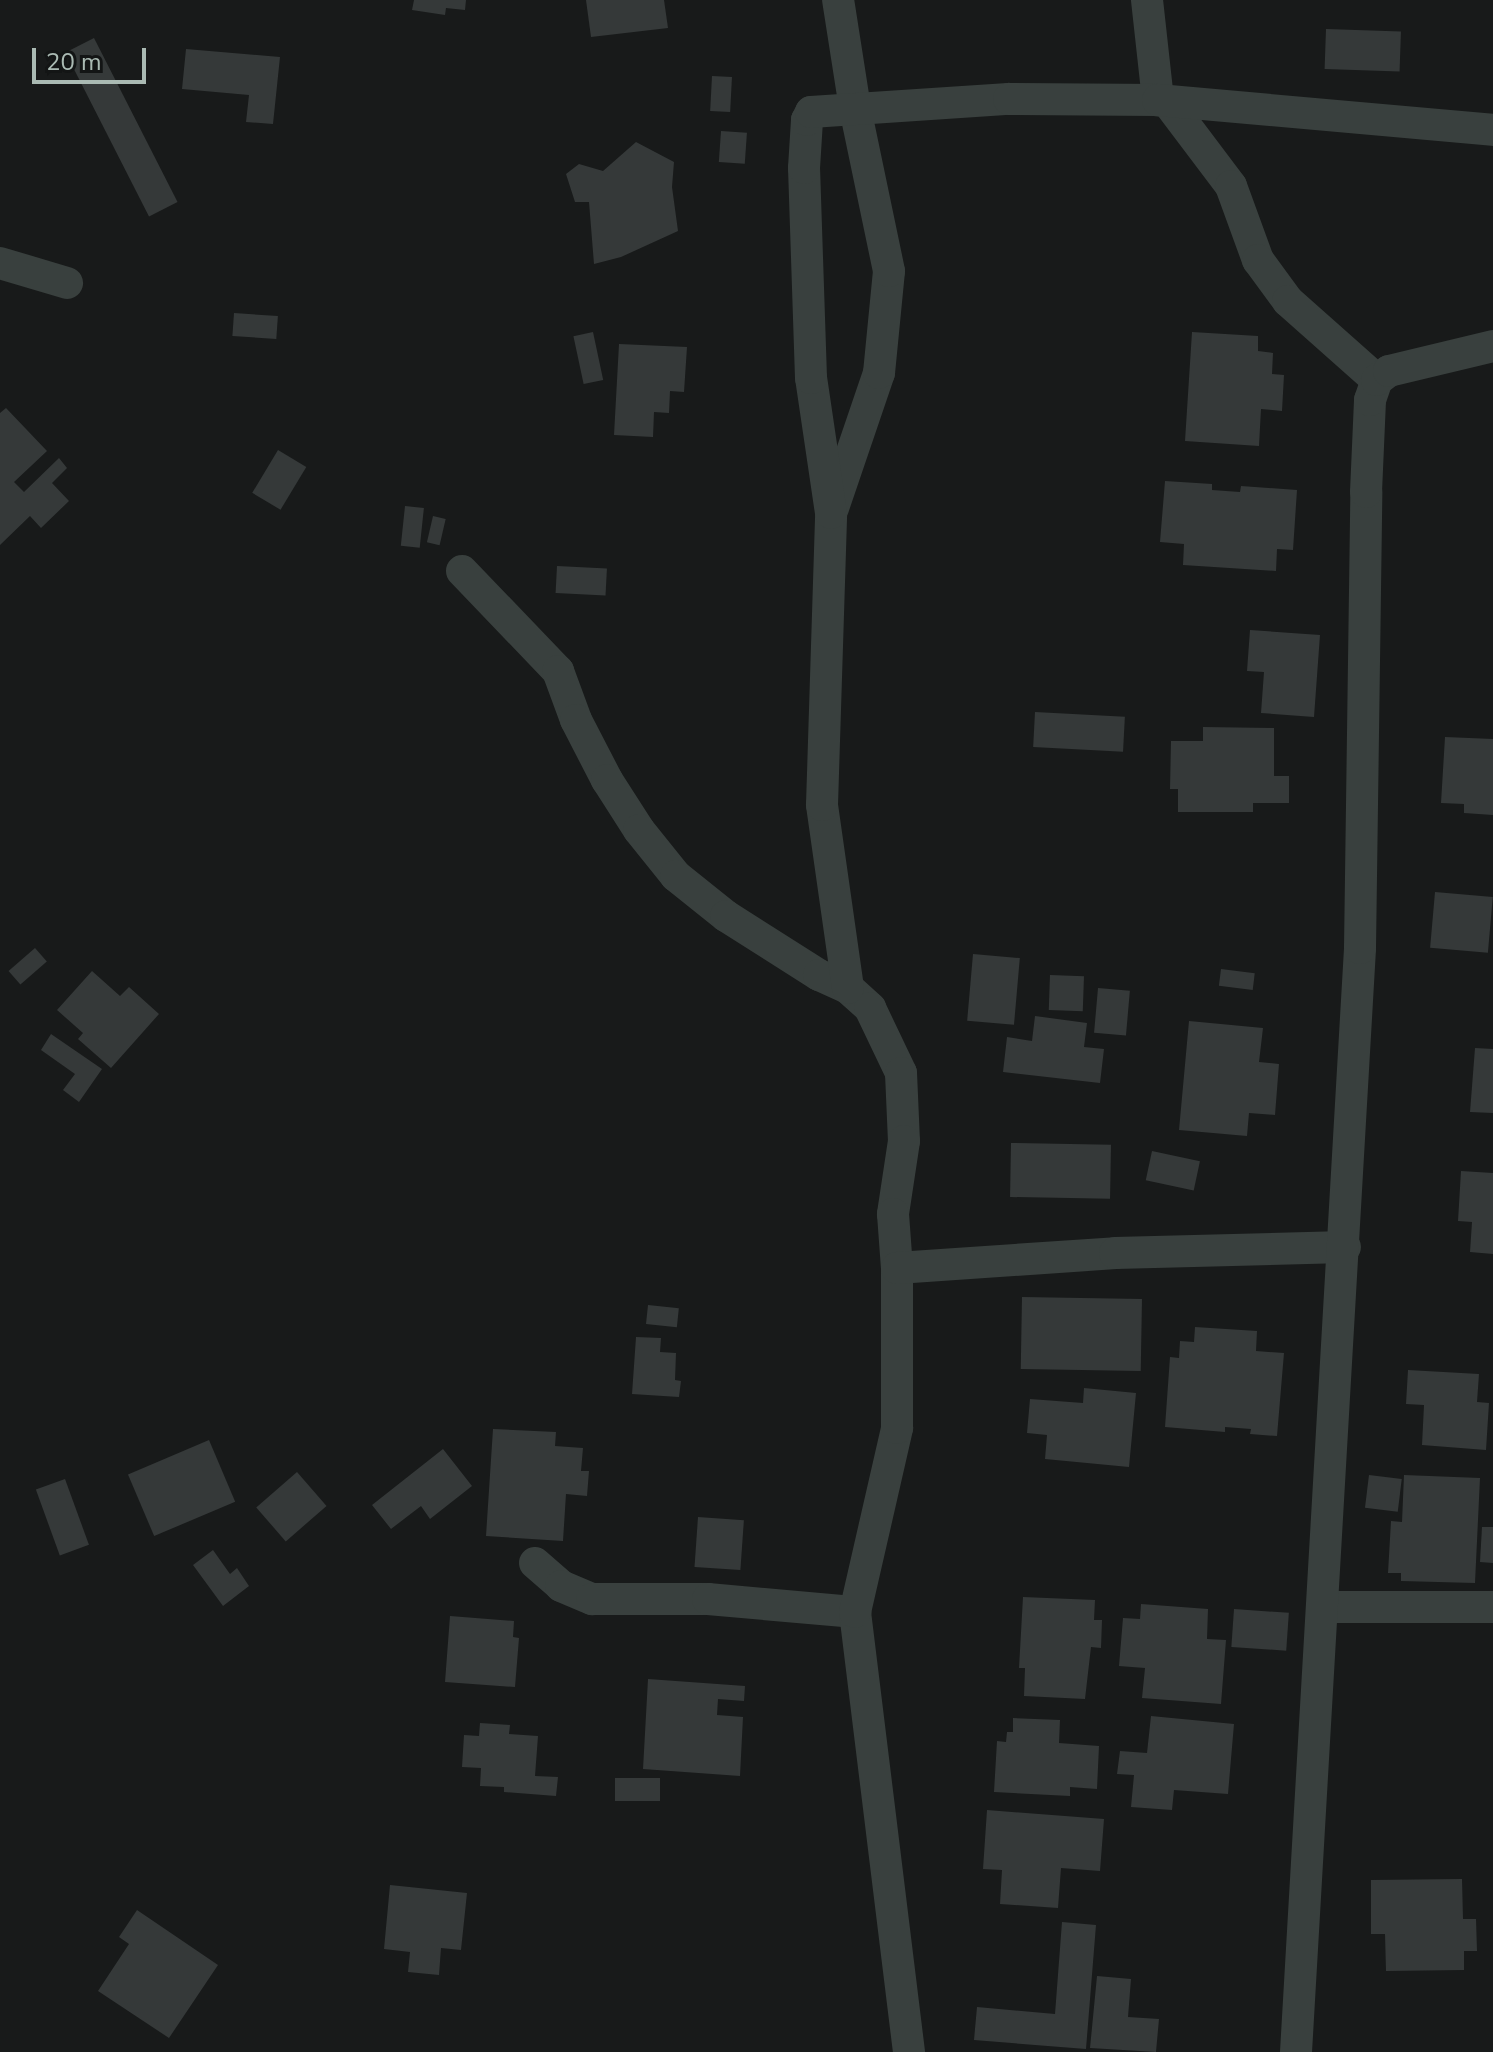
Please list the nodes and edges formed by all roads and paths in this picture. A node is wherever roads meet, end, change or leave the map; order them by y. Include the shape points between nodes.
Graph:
1 (838, 0) edge
2 (1147, 0) edge
3 (1162, 100) junction
4 (855, 108) junction
5 (1493, 130) edge
6 (0, 263) edge
7 (67, 283) dead end
8 (1493, 346) edge
9 (1377, 380) junction
10 (831, 513) junction
11 (462, 571) dead end
12 (848, 988) junction
13 (1345, 1247) junction
14 (897, 1268) junction
15 (535, 1563) dead end
16 (1323, 1607) junction
17 (1493, 1607) edge
18 (855, 1612) junction
19 (909, 2052) edge
20 (1296, 2052) edge

1 - 4 street
2 - 3 street
3 - 4 street via 1009,99
3 - 5 street
3 - 9 street via 1231,186 1258,260 1281,291
4 - 10 street via 889,271 879,373
4 - 10 street via 811,112 806,136 811,378
6 - 7 street
8 - 9 street via 1389,371
9 - 13 street via 1370,400 1366,492 1360,948
10 - 12 street via 822,805
11 - 12 street via 558,671 607,780 676,876 738,924
12 - 14 street via 870,1008 901,1073 904,1141 893,1214
13 - 14 street via 1115,1253
13 - 16 street
14 - 18 street via 897,1428
15 - 18 street via 561,1586 592,1599 708,1599
16 - 17 street
16 - 20 street
18 - 19 street

